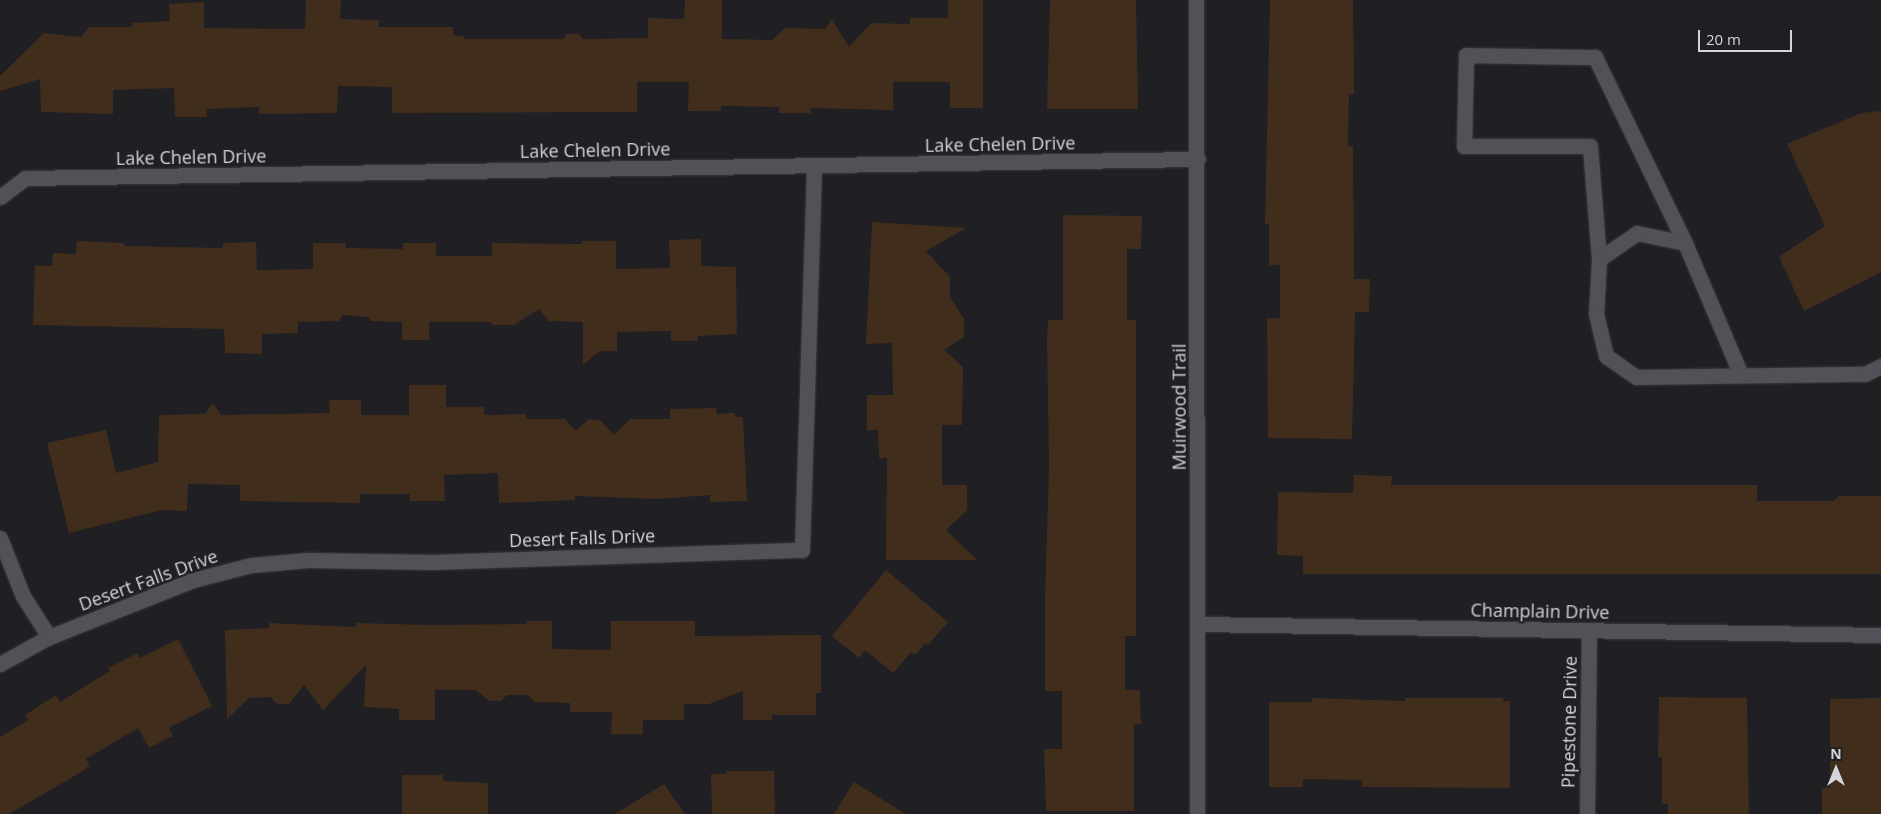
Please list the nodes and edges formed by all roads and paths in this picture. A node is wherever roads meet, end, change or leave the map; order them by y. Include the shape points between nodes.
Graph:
1 (1196, 0) edge
2 (1198, 159) junction
3 (814, 166) junction
4 (0, 197) edge
5 (1685, 243) junction
6 (1599, 259) junction
7 (1881, 366) edge
8 (1741, 375) junction
9 (0, 538) edge
10 (1198, 624) junction
11 (1589, 630) junction
12 (1881, 635) edge
13 (49, 637) junction
14 (0, 664) edge
15 (1198, 814) edge
16 (1587, 814) edge

1 - 2 street, Muirwood Trail
2 - 3 street, Lake Chelen Drive
2 - 10 street, Muirwood Trail
3 - 4 street, Lake Chelen Drive via 24,178
3 - 13 street, Desert Falls Drive via 802,550 432,562 308,560 251,565 193,580
5 - 6 street via 1637,233
5 - 6 street via 1595,57 1466,55 1464,146 1590,146
5 - 8 street
6 - 8 street via 1596,314 1606,356 1636,378
7 - 8 street via 1865,374
9 - 13 street via 23,596
10 - 11 street, Champlain Drive
10 - 15 street, Muirwood Trail
11 - 12 street, Champlain Drive
11 - 16 street, Pipestone Drive
13 - 14 street, Desert Falls Drive

